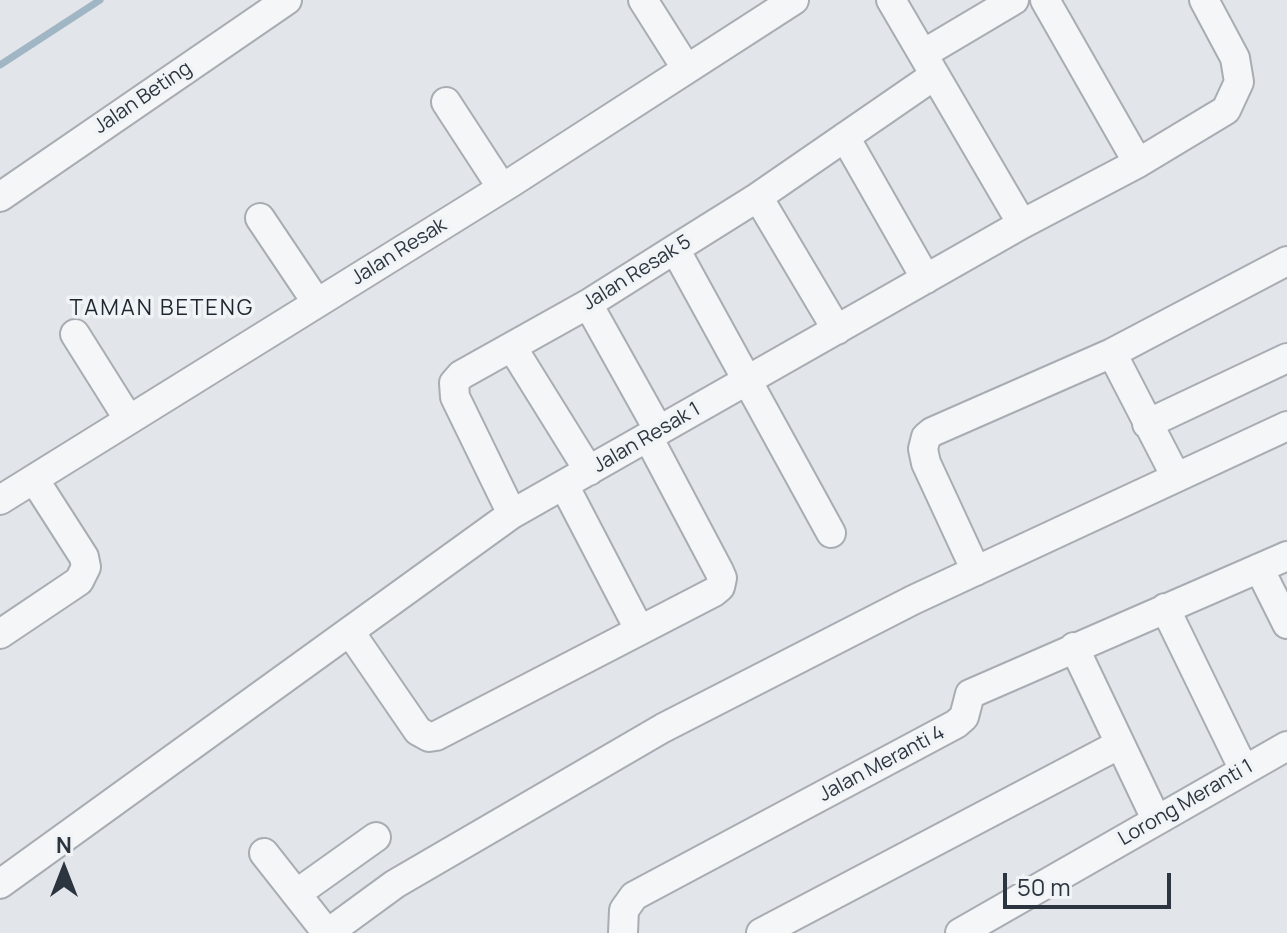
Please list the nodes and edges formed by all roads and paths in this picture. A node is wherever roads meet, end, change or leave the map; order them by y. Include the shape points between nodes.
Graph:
1 (287, 0) edge
2 (643, 0) edge
3 (794, 0) edge
4 (891, 0) edge
5 (1014, 0) edge
6 (1045, 0) edge
7 (1204, 0) edge
8 (929, 64) junction
9 (686, 68) junction
10 (446, 102) dead end
11 (845, 137) junction
12 (1138, 163) junction
13 (502, 188) junction
14 (0, 197) edge
15 (758, 197) junction
16 (260, 218) dead end
17 (1022, 224) junction
18 (675, 249) junction
19 (1287, 261) edge
20 (926, 279) junction
21 (317, 303) junction
22 (588, 304) junction
23 (837, 330) junction
24 (75, 334) dead end
25 (512, 347) junction
26 (1112, 353) junction
27 (1287, 358) edge
28 (746, 381) junction
29 (129, 420) junction
30 (1147, 424) junction
31 (1287, 426) edge
32 (653, 434) junction
33 (589, 471) junction
34 (1176, 477) junction
35 (34, 479) junction
36 (564, 485) junction
37 (0, 500) edge
38 (512, 514) junction
39 (831, 533) dead end
40 (1287, 556) edge
41 (1259, 568) junction
42 (976, 571) junction
43 (1165, 608) junction
44 (1287, 624) edge
45 (639, 629) junction
46 (350, 632) junction
47 (0, 634) edge
48 (1074, 647) junction
49 (1120, 744) junction
50 (1287, 746) edge
51 (1244, 770) junction
52 (1156, 819) junction
53 (376, 837) dead end
54 (264, 853) dead end
55 (0, 884) edge
56 (296, 894) junction
57 (328, 933) edge
58 (623, 933) edge
59 (761, 933) edge
60 (960, 933) edge

1 - 14 street, Jalan Beting
2 - 9 street
3 - 9 street, Jalan Resak
4 - 8 street
5 - 8 street, Jalan Resak 5
6 - 12 street
7 - 12 street, Jalan Resak 1 via 1235,58 1239,82 1234,95 1226,110
8 - 11 street, Jalan Resak 5
8 - 17 street
9 - 13 street, Jalan Resak
10 - 13 street
11 - 15 street, Jalan Resak 5
11 - 20 street
12 - 17 street, Jalan Resak 1
13 - 21 street, Jalan Resak
15 - 18 street, Jalan Resak 5
15 - 23 street
16 - 21 street
17 - 20 street, Jalan Resak 1
18 - 22 street, Jalan Resak 5
18 - 28 street
19 - 26 street
20 - 23 street, Jalan Resak 1
21 - 29 street, Jalan Resak
22 - 25 street, Jalan Resak 5
22 - 32 street
23 - 28 street, Jalan Resak 1
24 - 29 street
25 - 33 street
25 - 38 street, Jalan Resak 5 via 454,383 455,397
26 - 30 street
26 - 42 street via 926,437 926,463
27 - 30 street
28 - 32 street, Jalan Resak 1
28 - 39 street
29 - 35 street, Jalan Resak
30 - 34 street
31 - 34 street
32 - 33 street, Jalan Resak 1
32 - 45 street via 722,578 714,592
33 - 36 street, Jalan Resak 1
34 - 42 street
35 - 37 street, Jalan Resak
35 - 47 street via 86,567 79,581
36 - 38 street, Jalan Resak 1
36 - 45 street
38 - 46 street, Jalan Resak 1
40 - 41 street, Jalan Meranti 4
41 - 43 street, Jalan Meranti 4
41 - 44 street
42 - 57 street via 663,728 395,884
43 - 48 street, Jalan Meranti 4
43 - 51 street
45 - 46 street via 429,737 418,731
46 - 55 street, Jalan Resak 1
48 - 49 street
48 - 58 street, Jalan Meranti 4 via 970,694 964,717 956,724 634,896 624,910
49 - 52 street
49 - 59 street
50 - 51 street, Lorong Meranti 1
51 - 52 street, Lorong Meranti 1
52 - 60 street, Lorong Meranti 1
53 - 56 street
54 - 56 street
56 - 57 street

